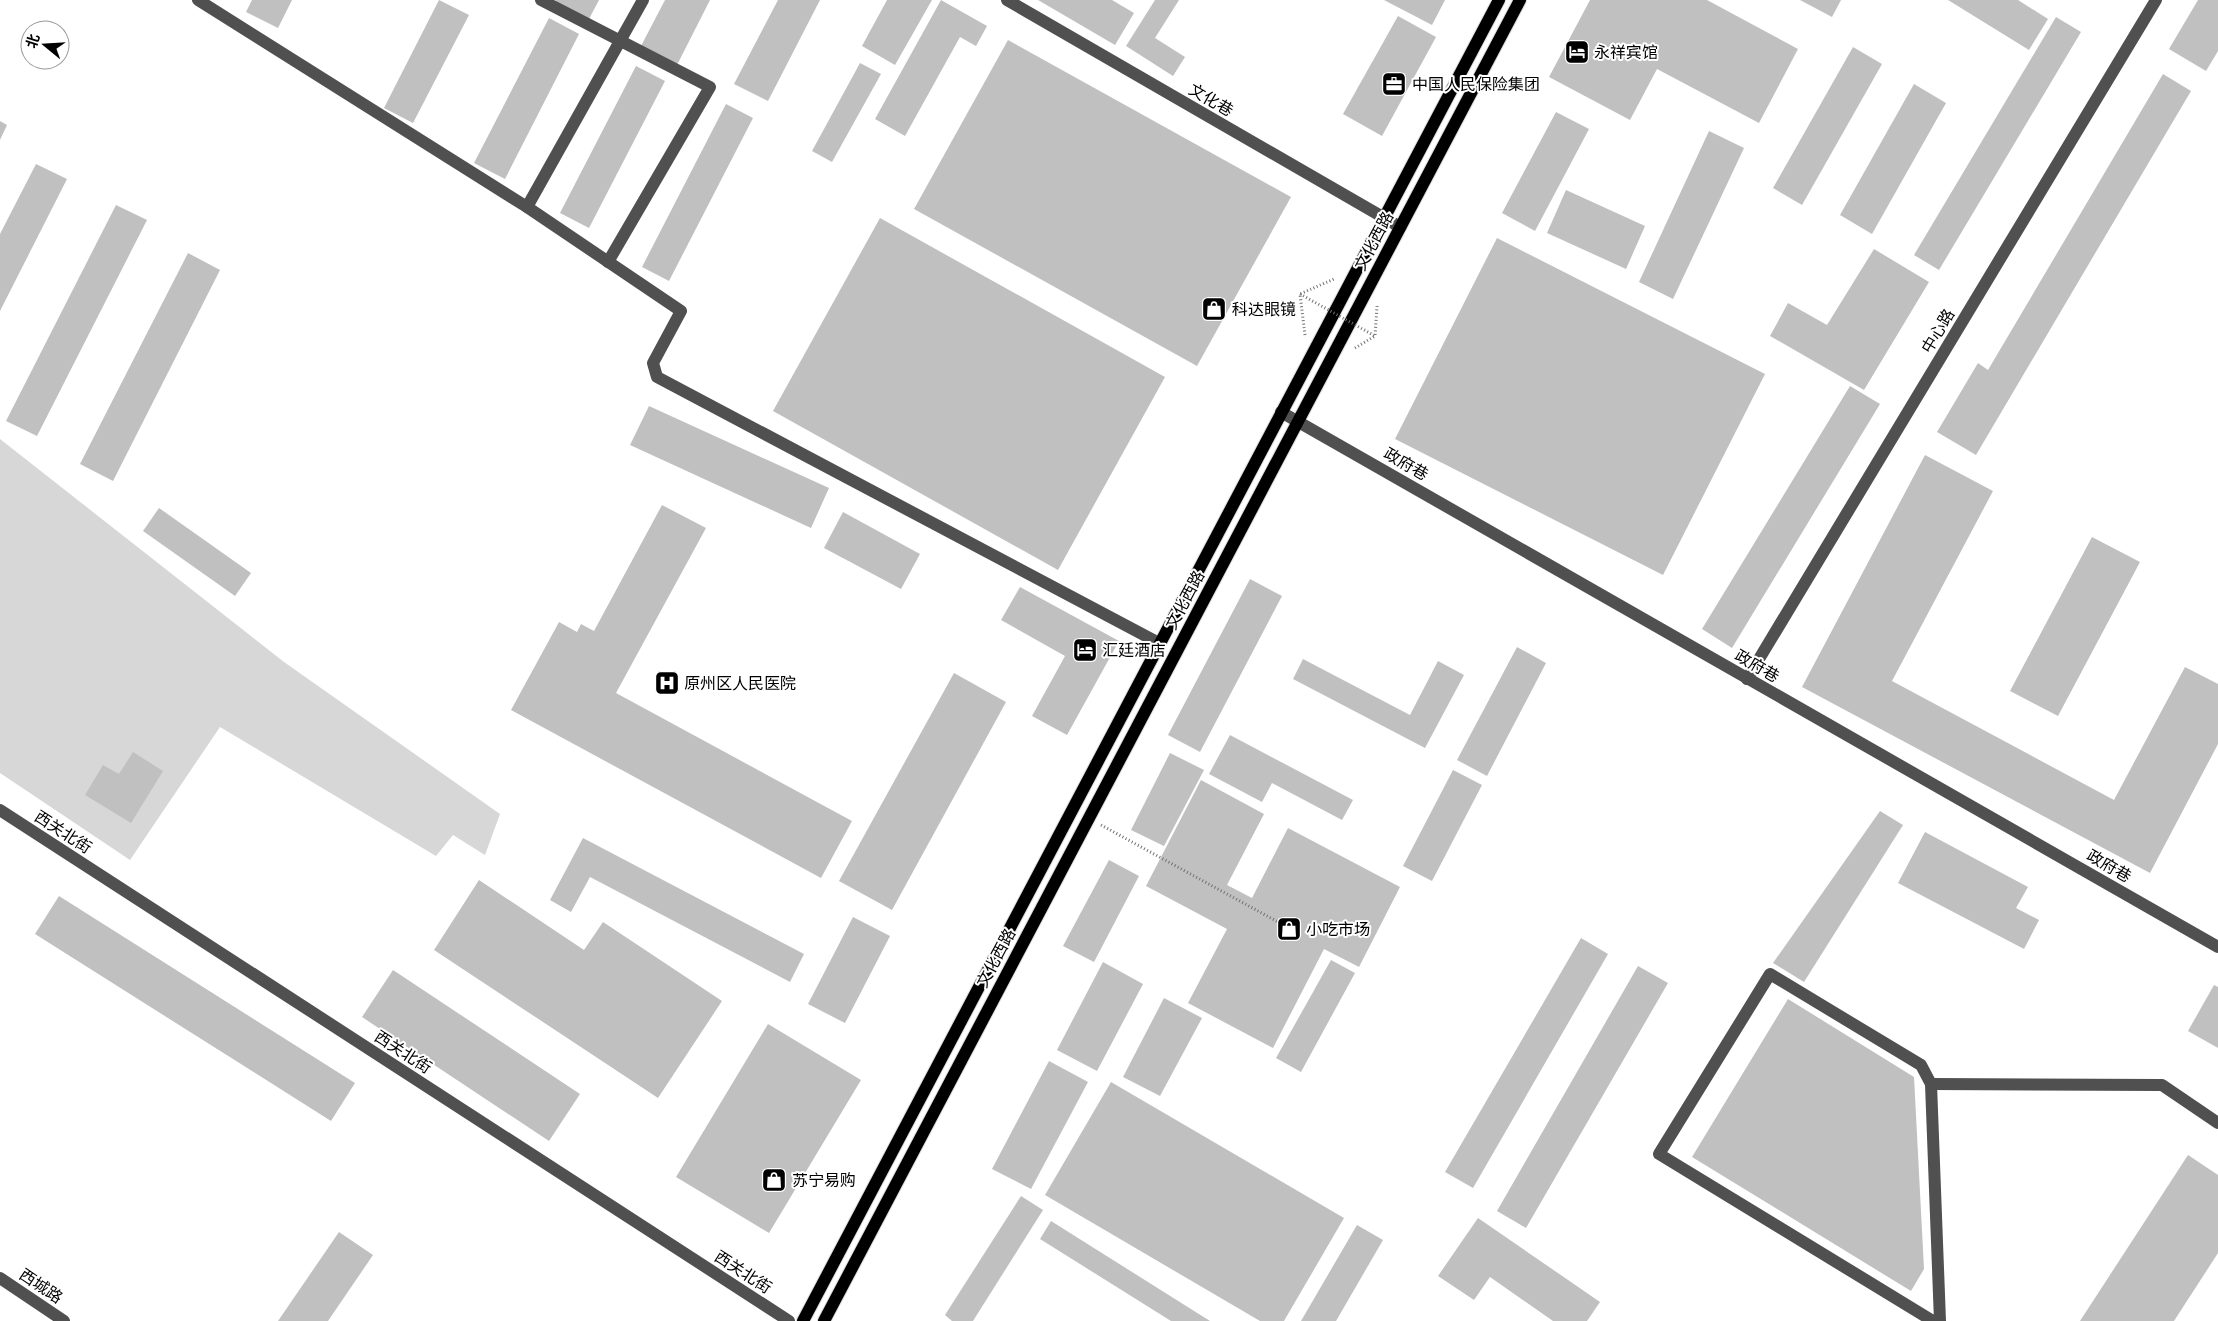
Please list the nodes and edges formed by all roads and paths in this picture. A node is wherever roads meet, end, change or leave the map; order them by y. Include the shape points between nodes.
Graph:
1 (198, 0) edge
2 (541, 0) edge
3 (643, 0) edge
4 (1006, 0) edge
5 (1498, 0) edge
6 (1520, 0) edge
7 (2156, 0) edge
8 (619, 42) junction
9 (527, 206) junction
10 (1384, 218) junction
11 (1400, 227) junction
12 (608, 262) junction
13 (1356, 270) junction
14 (1300, 294) junction
15 (1375, 336) dead end
16 (1308, 360) junction
17 (1281, 412) junction
18 (1298, 420) junction
19 (1159, 643) junction
20 (1747, 680) junction
21 (0, 810) edge
22 (1088, 818) junction
23 (1288, 928) dead end
24 (2218, 947) edge
25 (1931, 1084) junction
26 (2218, 1123) edge
27 (0, 1278) edge
28 (64, 1321) edge
29 (788, 1321) edge
30 (803, 1321) edge
31 (824, 1321) edge
32 (1933, 1321) edge
33 (1940, 1321) edge

1 - 9 street
2 - 8 street
3 - 8 street
4 - 10 street, 文化巷
5 - 10 main road, 文化西路
6 - 11 main road, 文化西路
7 - 20 street, 中心路
8 - 9 street
8 - 12 street via 710,87
9 - 12 street
10 - 11 street, 文化巷
10 - 13 main road, 文化西路
11 - 18 main road, 文化西路
12 - 19 street via 681,312 653,362 657,377
13 - 14 path
13 - 16 main road, 文化西路
14 - 15 path, bridge
14 - 16 path
16 - 17 main road, 文化西路
17 - 18 street, 政府巷
17 - 19 main road, 文化西路
18 - 20 street, 政府巷
18 - 22 main road, 文化西路
19 - 30 main road, 文化西路
20 - 24 street, 政府巷
21 - 29 street, 西关北街
22 - 23 path
22 - 31 main road, 文化西路
25 - 26 street via 2162,1085
25 - 32 street via 1921,1065 1770,974 1659,1154
25 - 33 street
27 - 28 street, 西城路

